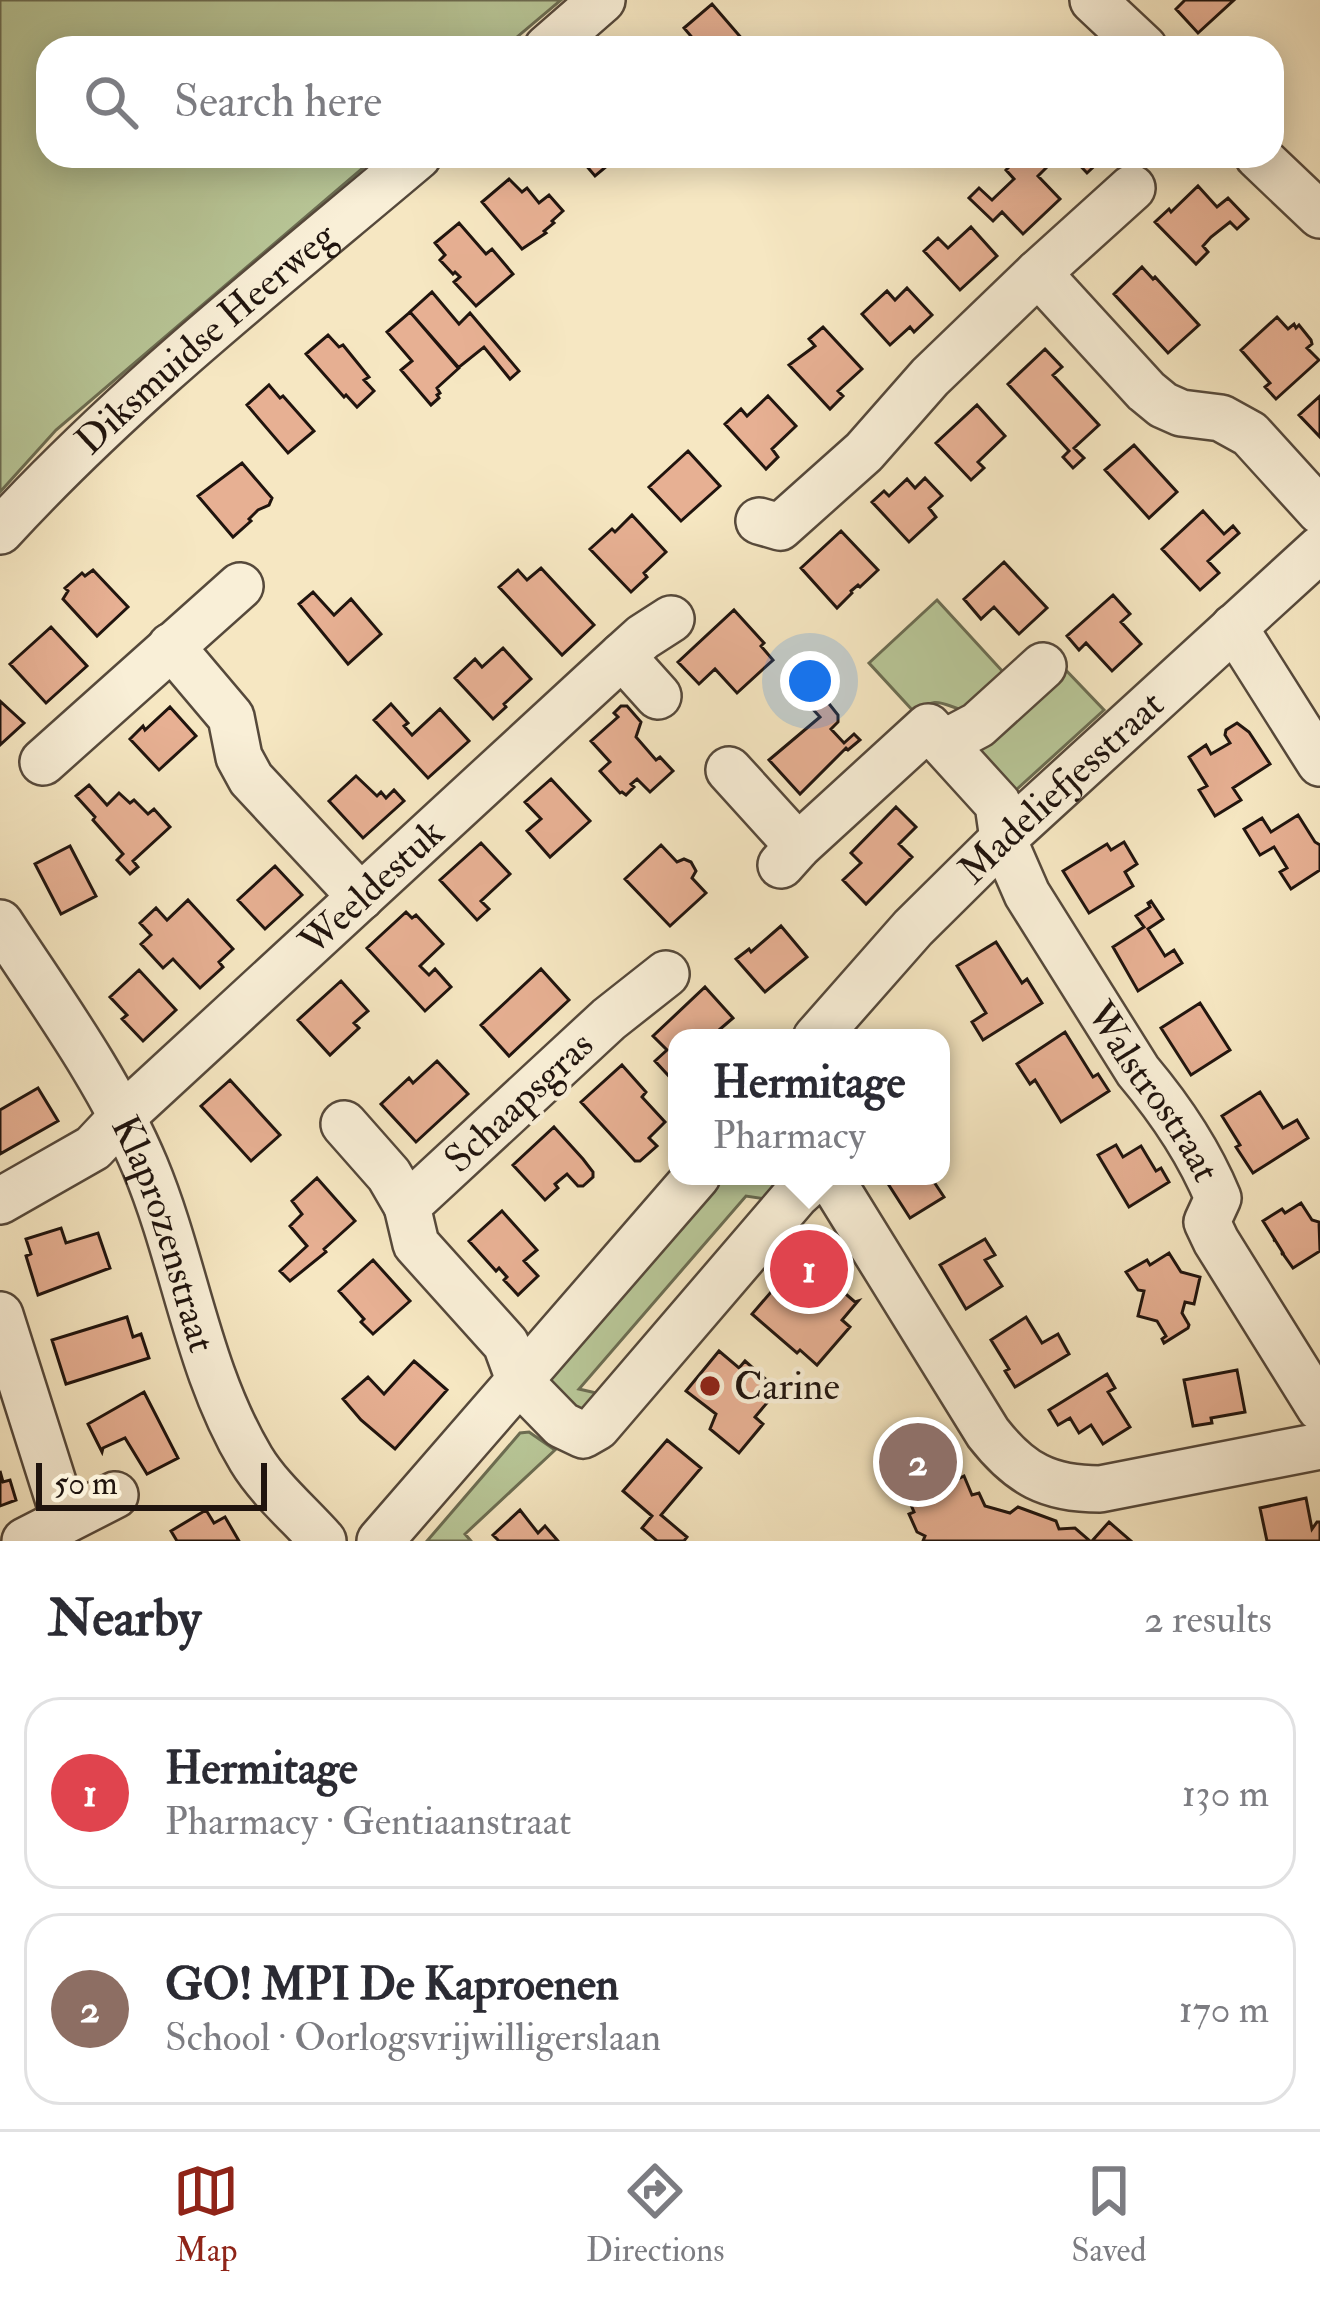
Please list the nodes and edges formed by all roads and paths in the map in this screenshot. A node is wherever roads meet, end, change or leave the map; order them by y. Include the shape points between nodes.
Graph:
1 (602, 0) edge
2 (1093, 0) edge
3 (561, 36) edge
4 (1131, 36) edge
5 (404, 168) edge
6 (1272, 168) edge
7 (1132, 188) dead end
8 (1316, 204) edge
9 (1038, 273) junction
10 (1320, 511) edge
11 (759, 521) dead end
12 (0, 531) edge
13 (1320, 549) edge
14 (240, 586) dead end
15 (671, 620) dead end
16 (1234, 627) junction
17 (171, 646) junction
18 (622, 656) junction
19 (1042, 666) dead end
20 (658, 696) dead end
21 (944, 743) junction
22 (43, 762) dead end
23 (1320, 763) edge
24 (729, 770) dead end
25 (1003, 839) junction
26 (361, 897) junction
27 (0, 923) edge
28 (636, 982) dead end
29 (824, 1029) edge
30 (123, 1116) junction
31 (344, 1124) dead end
32 (689, 1185) edge
33 (807, 1185) edge
34 (835, 1185) edge
35 (0, 1201) edge
36 (407, 1206) junction
37 (0, 1315) edge
38 (520, 1382) junction
39 (1320, 1408) edge
40 (1320, 1446) edge
41 (115, 1495) dead end
42 (45, 1531) edge
43 (323, 1541) edge
44 (380, 1541) edge

1 - 3 street
2 - 4 street
5 - 12 street, Diksmuidse Heerweg via 141,390
6 - 8 street
7 - 9 street
9 - 10 street via 1146,392 1181,413 1221,418 1250,434
9 - 11 street via 780,527
13 - 16 street, Madeliefjesstraat
14 - 17 street
15 - 18 street, Weeldestuk
16 - 23 street
16 - 25 street, Madeliefjesstraat
17 - 22 street
17 - 26 street via 231,717 251,779
18 - 20 street
18 - 26 street, Weeldestuk
19 - 21 street via 978,725
21 - 24 street via 928,727 789,855
21 - 25 street via 998,804
25 - 29 street, Madeliefjesstraat
25 - 39 street, Walstrostraat via 1027,894 1209,1177 1218,1198 1207,1222 1216,1241
26 - 30 street, Weeldestuk
27 - 30 street, Klaprozenstraat
28 - 36 street, Schaapsgras via 608,1019
30 - 35 street, Weeldestuk via 93,1148
30 - 43 street, Klaprozenstraat via 230,1421 254,1464
31 - 36 street, Schaapsgras
32 - 38 street
33 - 38 street, Schaapsgras via 597,1427 584,1435 562,1425
34 - 40 street via 988,1433 1010,1461 1038,1477 1100,1489
36 - 38 street, Schaapsgras via 416,1244 506,1344
37 - 42 street
38 - 44 street
41 - 42 street

